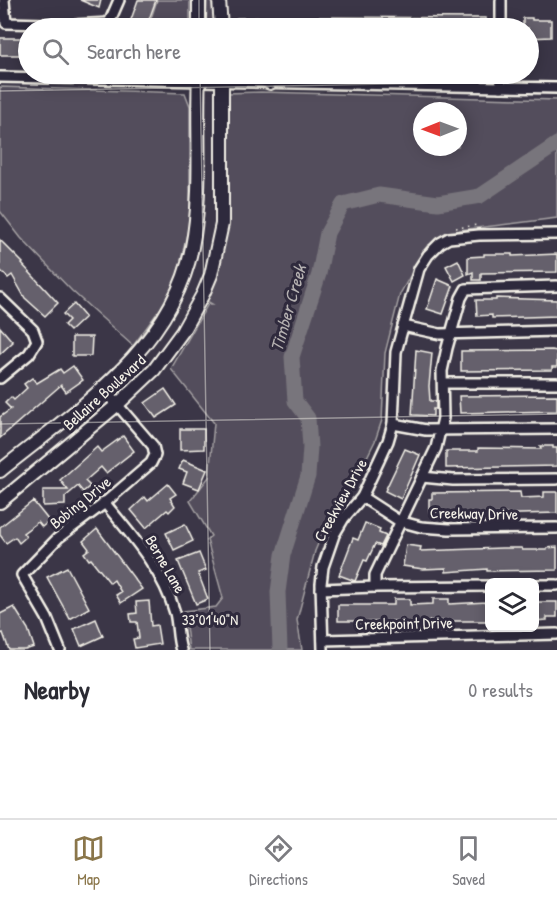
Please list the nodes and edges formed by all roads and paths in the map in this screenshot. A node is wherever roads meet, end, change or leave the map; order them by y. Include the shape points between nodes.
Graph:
1 (4, 0) edge
2 (119, 0) edge
3 (199, 0) edge
4 (219, 0) edge
5 (501, 0) edge
6 (111, 18) edge
7 (199, 18) edge
8 (220, 18) edge
9 (501, 18) edge
10 (18, 23) edge
11 (0, 77) edge
12 (18, 77) edge
13 (199, 84) edge
14 (222, 84) edge
15 (328, 84) edge
16 (501, 87) joint
17 (557, 88) edge
18 (557, 234) edge
19 (557, 286) edge
20 (2, 300) edge
21 (403, 326) junction
22 (557, 331) edge
23 (450, 334) junction
24 (0, 378) edge
25 (443, 383) junction
26 (557, 383) edge
27 (102, 387) junction
28 (117, 405) junction
29 (393, 424) junction
30 (557, 429) edge
31 (440, 430) junction
32 (0, 471) edge
33 (422, 477) junction
34 (557, 479) edge
35 (362, 497) junction
36 (0, 502) edge
37 (104, 502) junction
38 (401, 521) junction
39 (557, 528) edge
40 (539, 585) edge
41 (557, 585) edge
42 (485, 586) edge
43 (375, 587) junction
44 (321, 588) junction
45 (557, 634) edge
46 (323, 640) junction
47 (60, 650) edge
48 (181, 650) edge
49 (323, 650) edge

1 - 10 street via 6,23
2 - 6 street
3 - 7 main road
4 - 8 main road
5 - 9 street
11 - 12 street
13 - 27 main road, Bellaire Boulevard via 192,248 170,305 144,346
14 - 28 main road, Bellaire Boulevard via 222,224 211,275 183,332 162,362
15 - 16 street
16 - 17 street
18 - 21 street, Creekview Drive via 479,235 449,238 440,243 419,269
19 - 23 street via 466,289
20 - 24 street via 33,330 37,341 29,354
21 - 23 street
21 - 29 street, Creekview Drive via 396,352
22 - 23 street
23 - 25 street
25 - 26 street
25 - 31 street
27 - 28 street, Bobing Drive
27 - 32 main road, Bellaire Boulevard
28 - 36 main road, Bellaire Boulevard
28 - 37 street, Bobing Drive via 153,446 155,455 152,464
29 - 31 street
29 - 35 street, Creekview Drive
30 - 31 street
31 - 33 street
33 - 34 street
33 - 38 street
35 - 38 street, Creekway Drive
35 - 44 street, Creekview Drive via 334,535 323,567
37 - 47 street, Bobing Drive via 58,538 22,575
37 - 48 street, Berne Lane via 142,548 164,585 175,614
38 - 39 street, Creekway Drive via 449,529
38 - 43 street via 375,575
40 - 41 street
42 - 43 street
43 - 44 street
44 - 46 street, Creekview Drive
45 - 46 street, Creekpoint Drive
46 - 49 street, Creekview Drive

